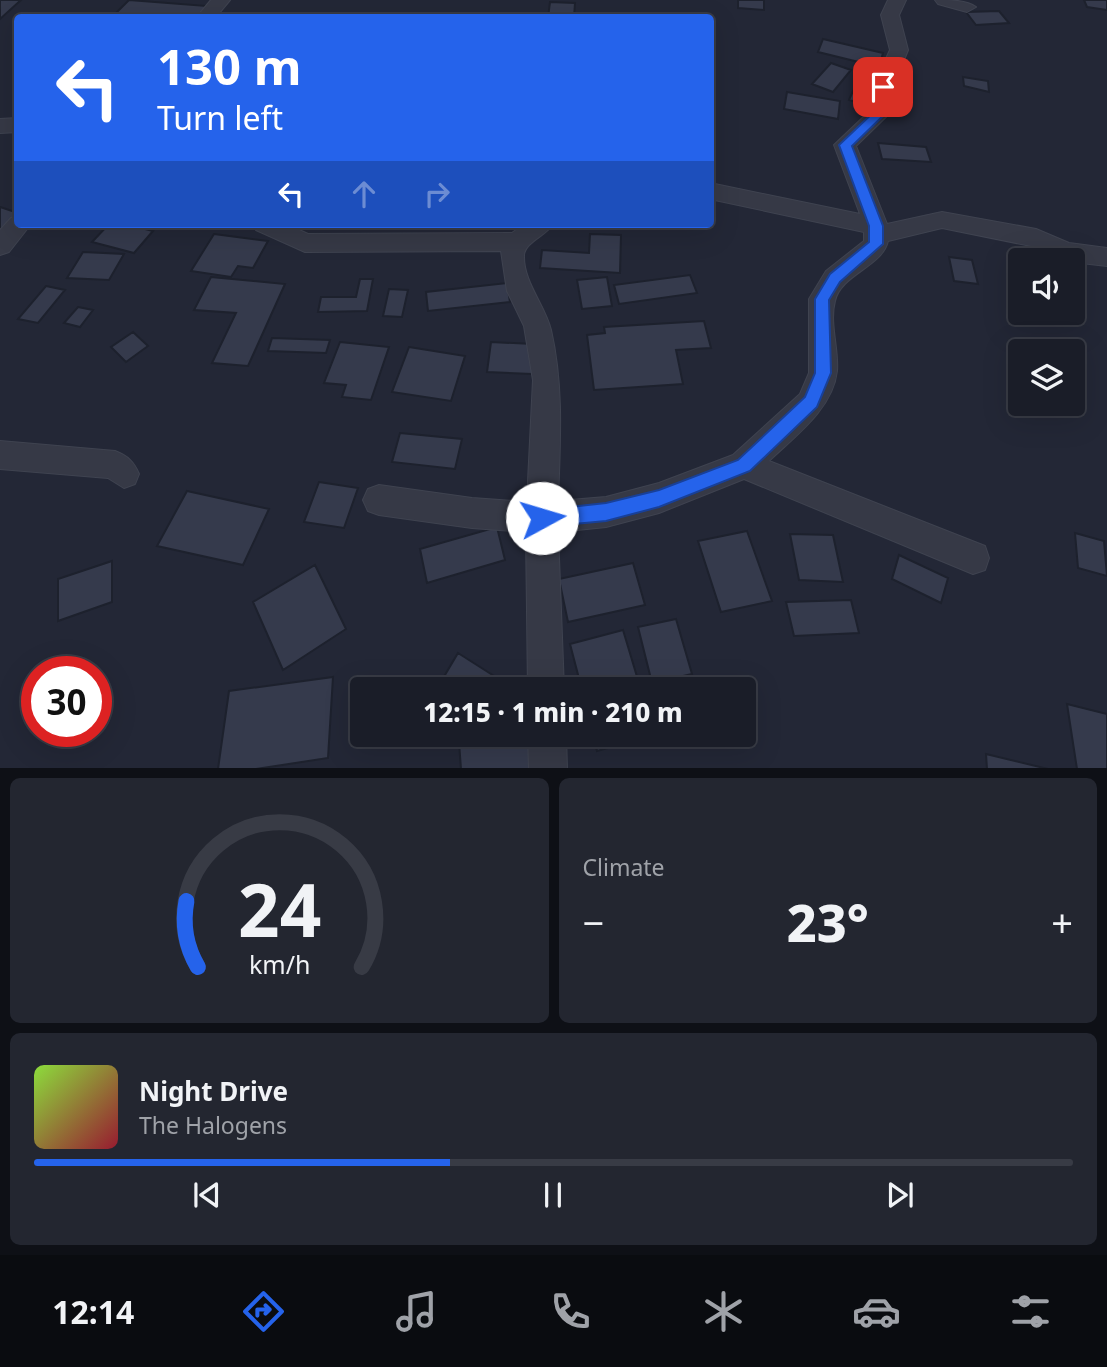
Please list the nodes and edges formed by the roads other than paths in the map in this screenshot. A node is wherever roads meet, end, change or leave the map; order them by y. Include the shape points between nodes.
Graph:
1 (221, 0) edge
2 (897, 0) edge
3 (944, 0) edge
4 (967, 7) dead end
5 (209, 14) edge
6 (714, 192) edge
7 (16, 228) edge
8 (273, 228) edge
9 (536, 228) edge
10 (876, 231) junction
11 (517, 242) junction
12 (0, 246) edge
13 (1107, 257) edge
14 (0, 455) edge
15 (744, 465) junction
16 (124, 474) dead end
17 (379, 500) dead end
18 (542, 518) junction
19 (973, 558) dead end
20 (546, 677) edge
21 (547, 747) edge
22 (548, 768) edge

1 - 5 street
2 - 10 street via 890,15 899,50 883,87 884,109 845,145
3 - 4 street
6 - 10 street
7 - 12 street
8 - 11 street via 305,243
9 - 11 street
10 - 13 street via 942,220 1036,238 1065,252
10 - 15 street via 876,244 835,278 822,299 823,373 811,402
11 - 18 street via 512,254 520,291 537,326 547,380
14 - 16 street via 115,466
15 - 18 street via 659,498 606,512
15 - 19 street
17 - 18 street
18 - 20 street
21 - 22 street

